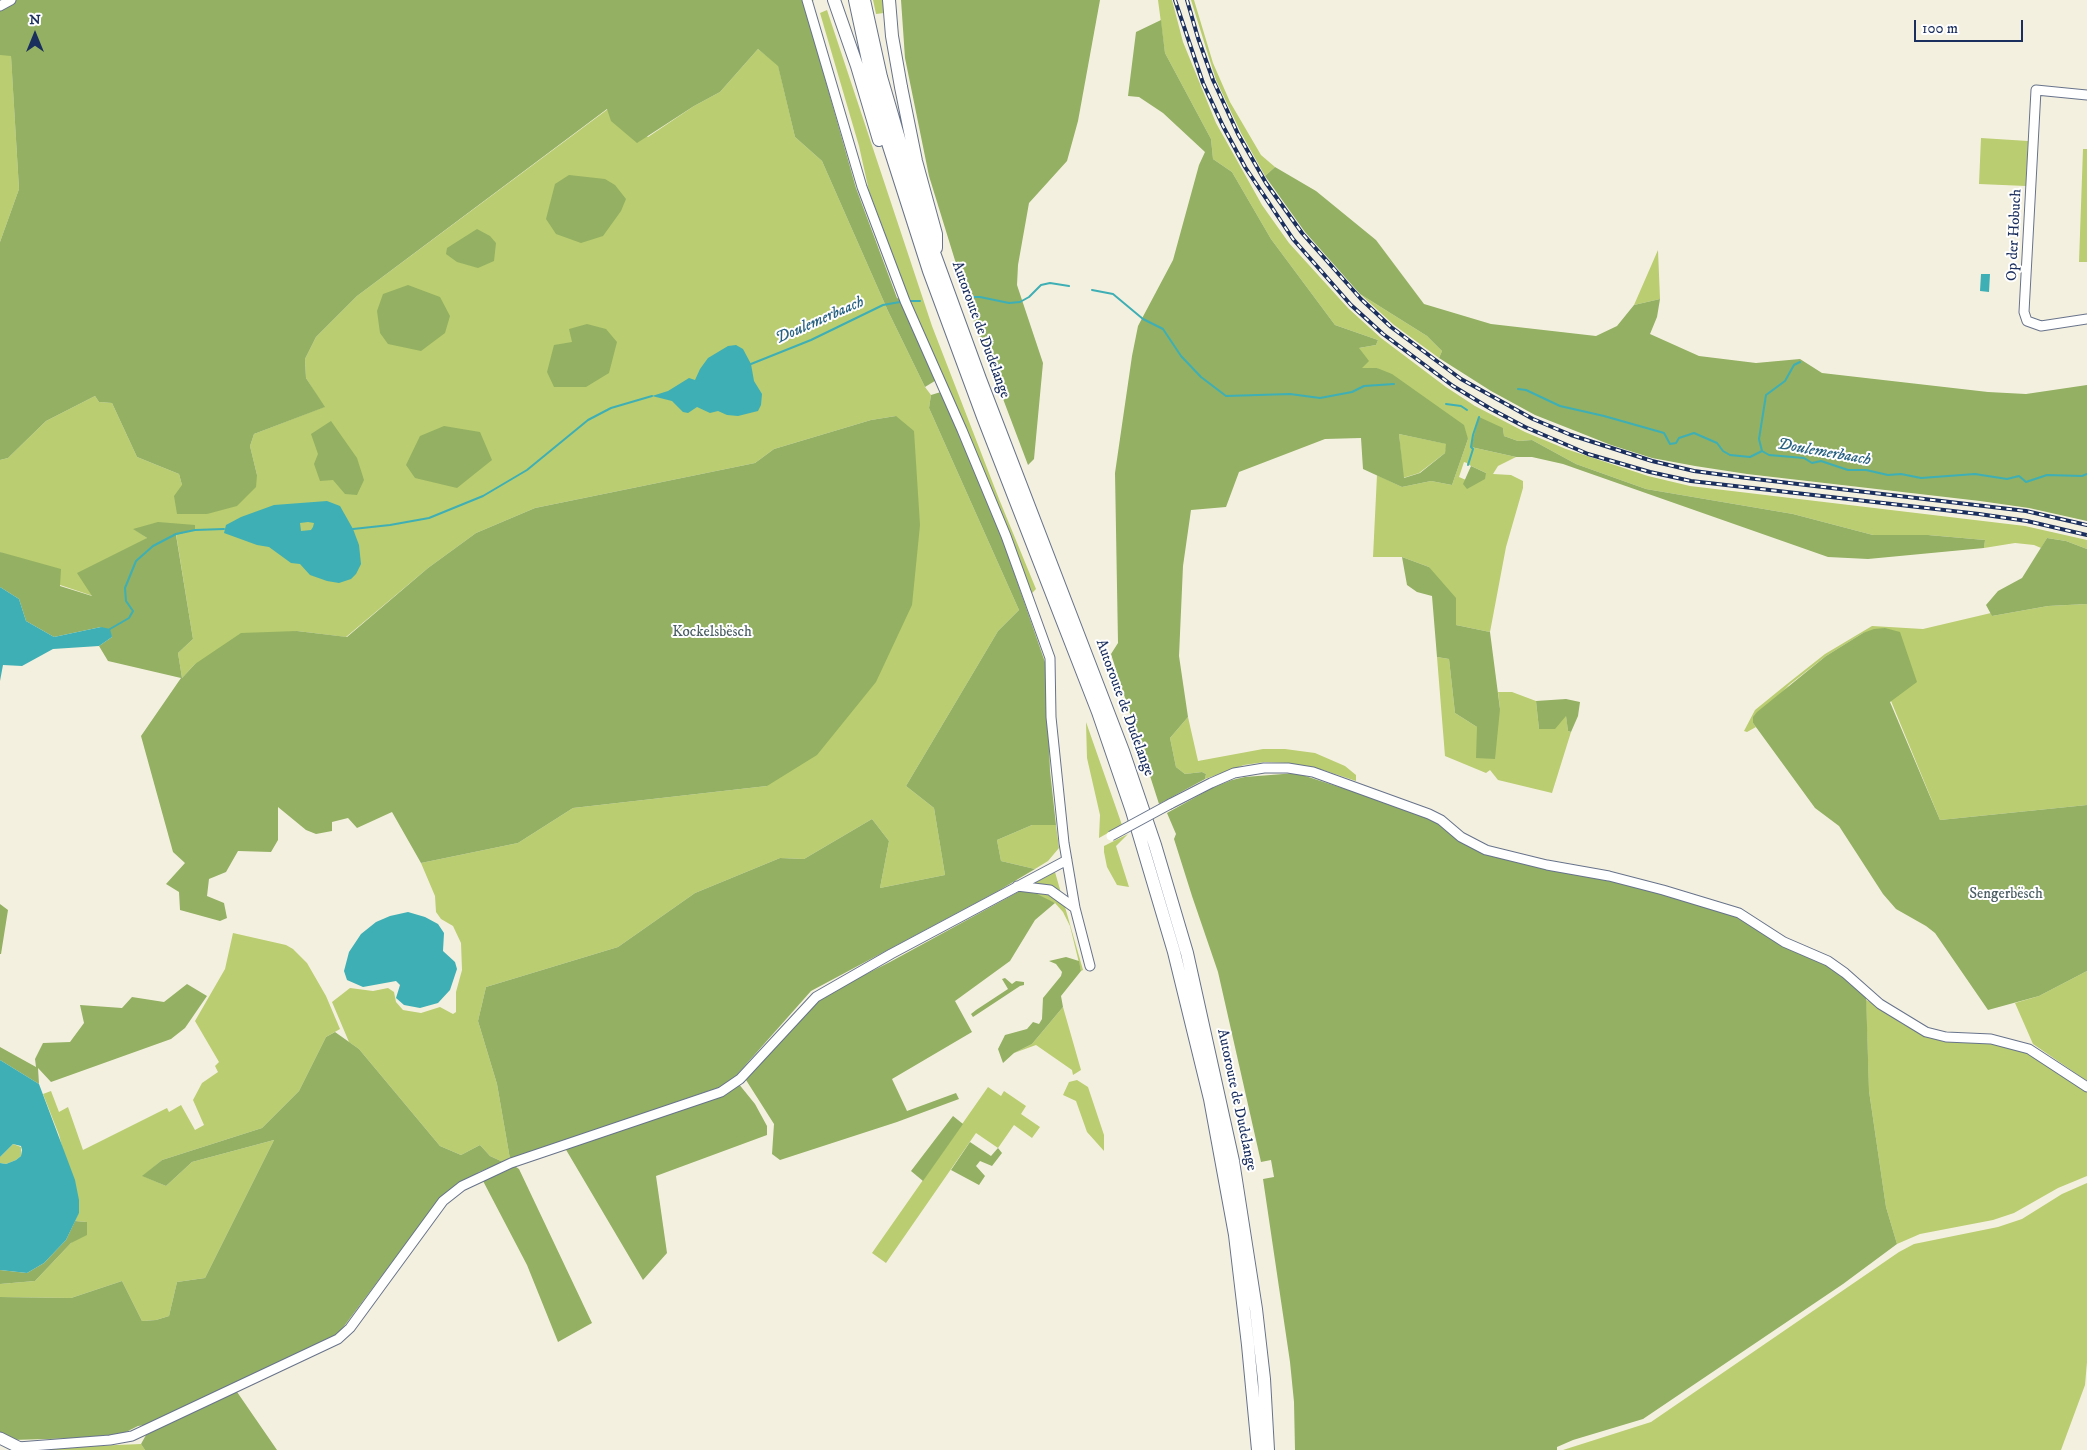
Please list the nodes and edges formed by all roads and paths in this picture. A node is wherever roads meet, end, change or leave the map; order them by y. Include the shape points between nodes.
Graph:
1 (11, 0) edge
2 (807, 0) edge
3 (834, 0) edge
4 (850, 0) edge
5 (855, 0) edge
6 (864, 0) edge
7 (889, 0) edge
8 (0, 6) edge
9 (872, 79) junction
10 (2087, 95) edge
11 (895, 165) junction
12 (936, 258) junction
13 (2087, 319) edge
14 (1111, 836) dead end
15 (1067, 860) junction
16 (1017, 886) junction
17 (1076, 908) junction
18 (1090, 966) dead end
19 (2087, 1087) edge
20 (0, 1438) edge
21 (21, 1448) edge
22 (1258, 1450) edge
23 (1268, 1450) edge

1 - 8 street
2 - 15 street via 862,187 906,301 1006,536 1050,658 1051,717
3 - 11 highway via 881,146
4 - 9 highway
5 - 9 highway, Autoroute de Dudelange
6 - 12 highway, Autoroute de Dudelange via 898,138
7 - 12 highway via 908,128 936,234
9 - 11 highway, Autoroute de Dudelange
10 - 13 street, Op der Hobuch via 2036,90 2024,312 2028,320 2041,326
11 - 22 highway, Autoroute de Dudelange via 929,271 1101,721 1174,952 1204,1071 1232,1216
12 - 23 highway, Autoroute de Dudelange via 1123,751 1187,953 1233,1161 1256,1308
14 - 19 street, bridge via 1234,773 1264,768 1313,772 1429,814 1486,850 1609,876 1739,913 1784,942 1828,961 1880,1004 1926,1032 1946,1037 1991,1039 2029,1049
15 - 16 street
15 - 17 street
16 - 17 street via 1050,890
16 - 21 street via 816,997 740,1079 721,1092 511,1163 462,1186 443,1201 350,1328 338,1339 132,1436
17 - 18 street
20 - 21 main road

